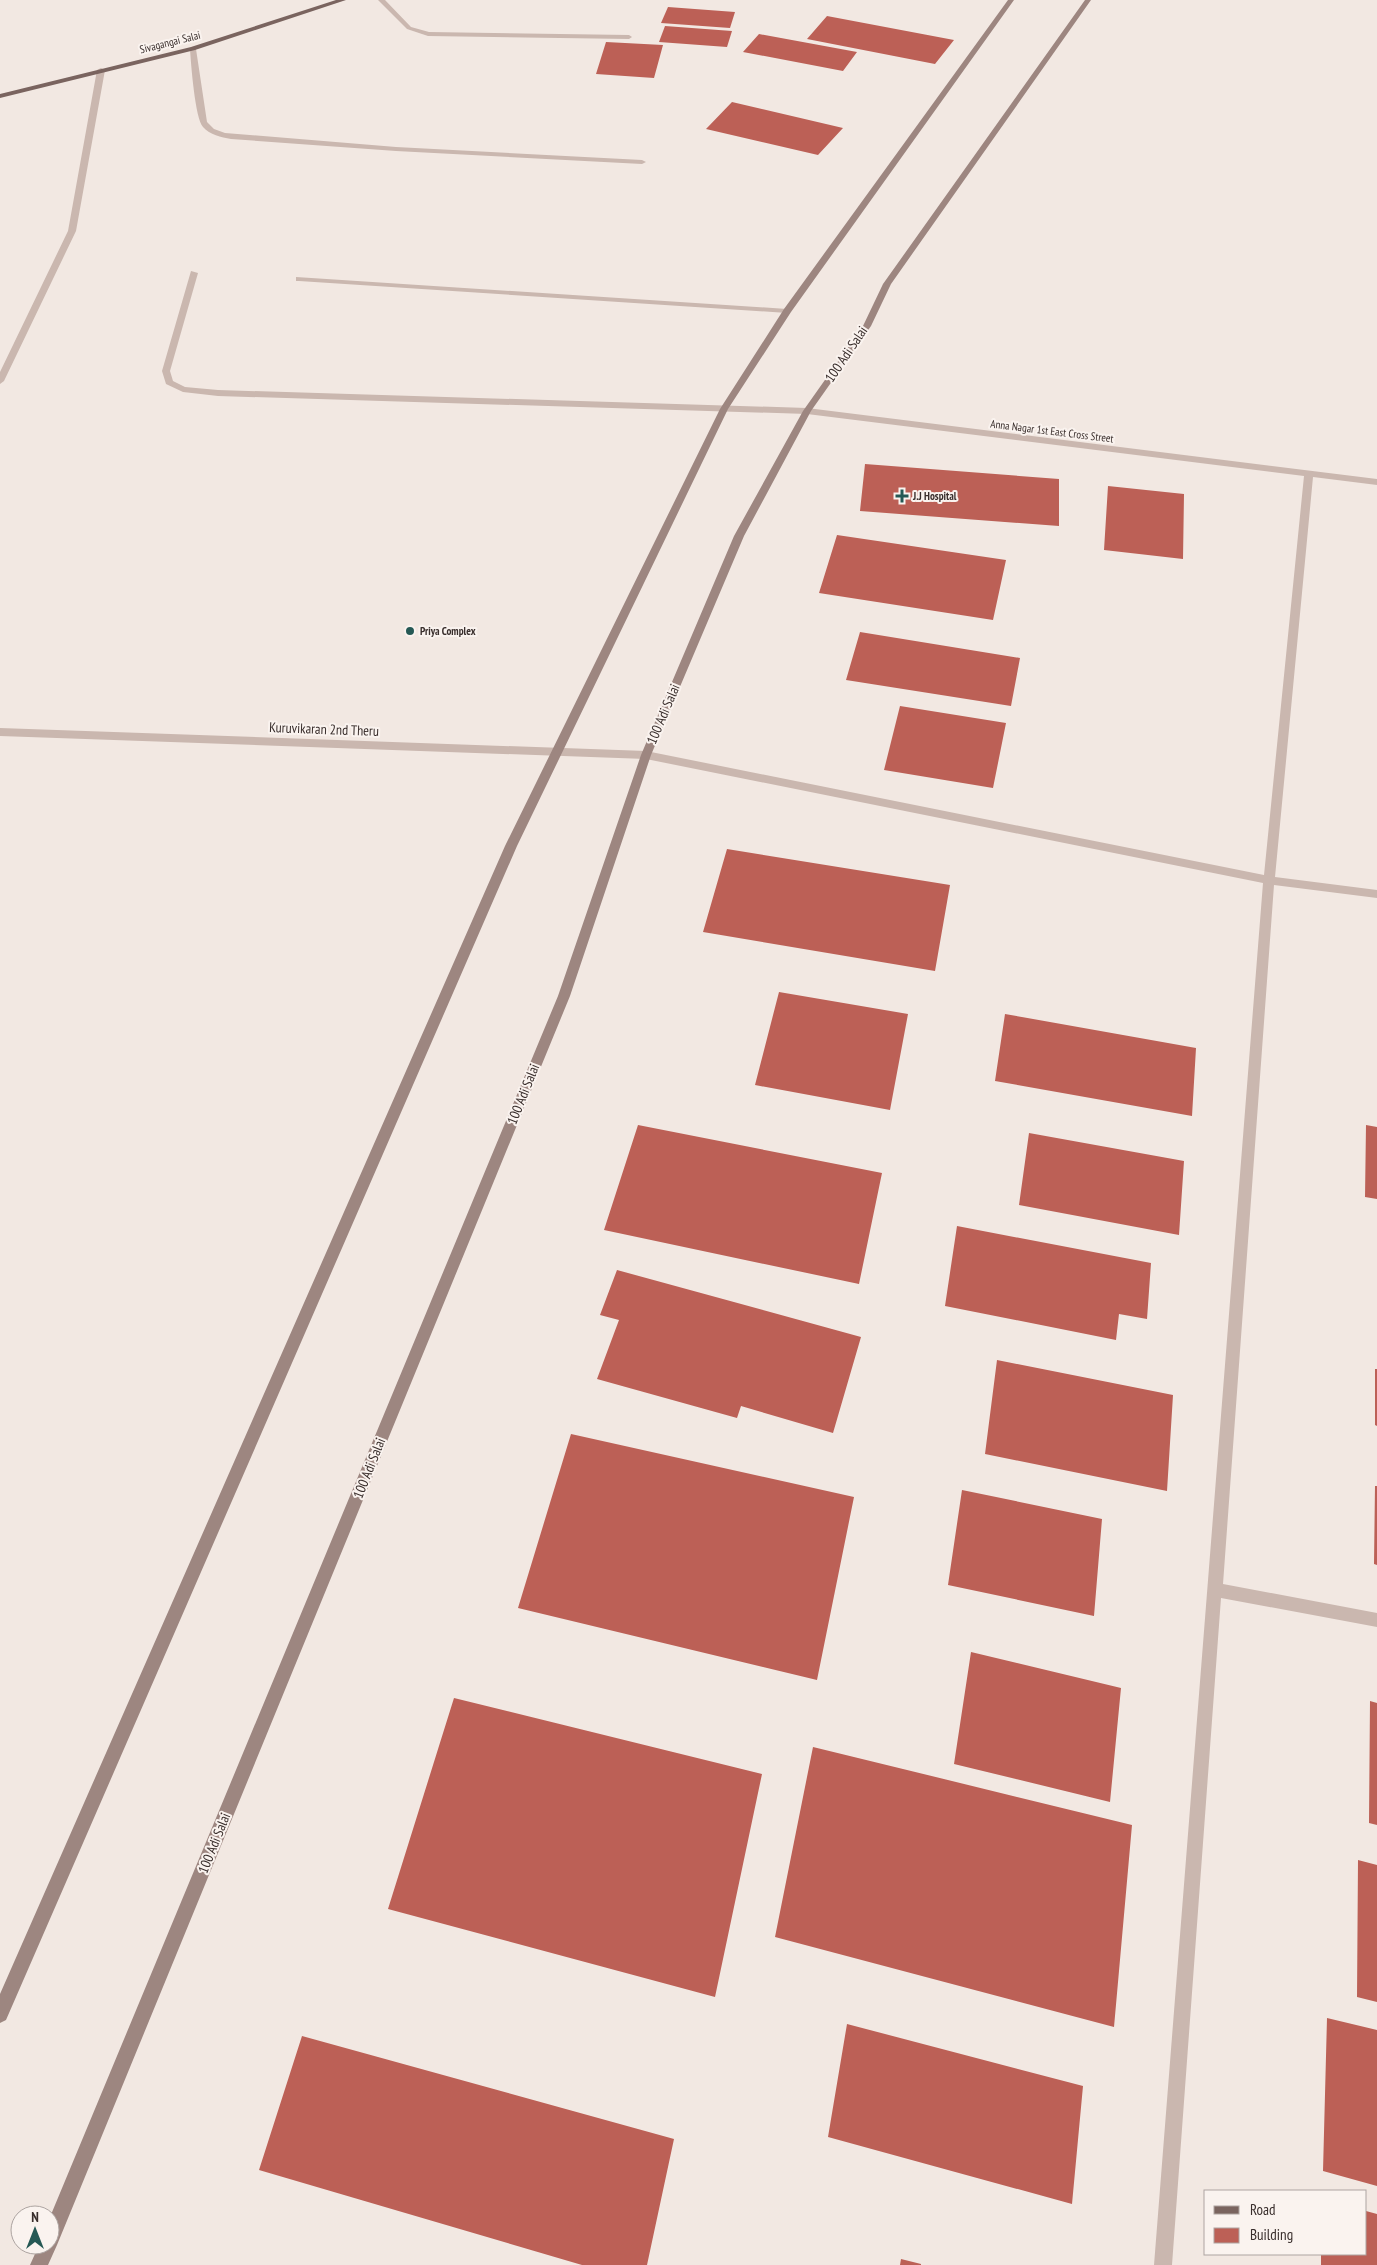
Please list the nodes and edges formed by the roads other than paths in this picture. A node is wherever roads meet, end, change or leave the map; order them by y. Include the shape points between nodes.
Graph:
1 (343, 0) edge
2 (381, 0) edge
3 (1011, 0) edge
4 (1088, 0) edge
5 (629, 37) dead end
6 (193, 49) junction
7 (101, 70) junction
8 (0, 96) edge
9 (642, 162) dead end
10 (194, 273) dead end
11 (299, 279) dead end
12 (786, 311) junction
13 (0, 380) edge
14 (724, 409) junction
15 (807, 411) junction
16 (1310, 475) junction
17 (1377, 482) edge
18 (0, 732) edge
19 (556, 752) junction
20 (646, 755) junction
21 (1269, 880) junction
22 (1377, 894) edge
23 (1215, 1590) junction
24 (1377, 1620) edge
25 (0, 2014) edge
26 (60, 2215) edge
27 (1163, 2265) edge

1 - 6 main road, Sivagangai Salai
2 - 5 street via 409,28 428,34
3 - 12 main road
4 - 15 main road, 100 Adi Salai via 887,284 866,326
6 - 7 main road, Sivagangai Salai
6 - 9 street via 203,122 215,133 231,137 396,149
7 - 8 main road, Sivagangai Salai
7 - 13 street via 72,231
10 - 14 street, Anna Nagar 1st East Cross Street via 166,371 169,382 183,389
11 - 12 street
12 - 14 main road
14 - 15 street, Anna Nagar 1st East Cross Street
14 - 19 main road
15 - 16 street, Anna Nagar 1st East Cross Street
15 - 20 main road, 100 Adi Salai via 739,536
16 - 17 street, Anna Nagar 1st East Cross Street
16 - 21 street
18 - 19 street, Kuruvikaran 2nd Theru
19 - 20 street, Kuruvikaran 2nd Theru
19 - 25 main road via 511,846
20 - 21 street, Kuruvikaran 2nd Theru
20 - 26 main road, 100 Adi Salai via 564,996
21 - 22 street, Kuruvikaran 2nd Theru
21 - 23 street
23 - 24 street
23 - 27 street

